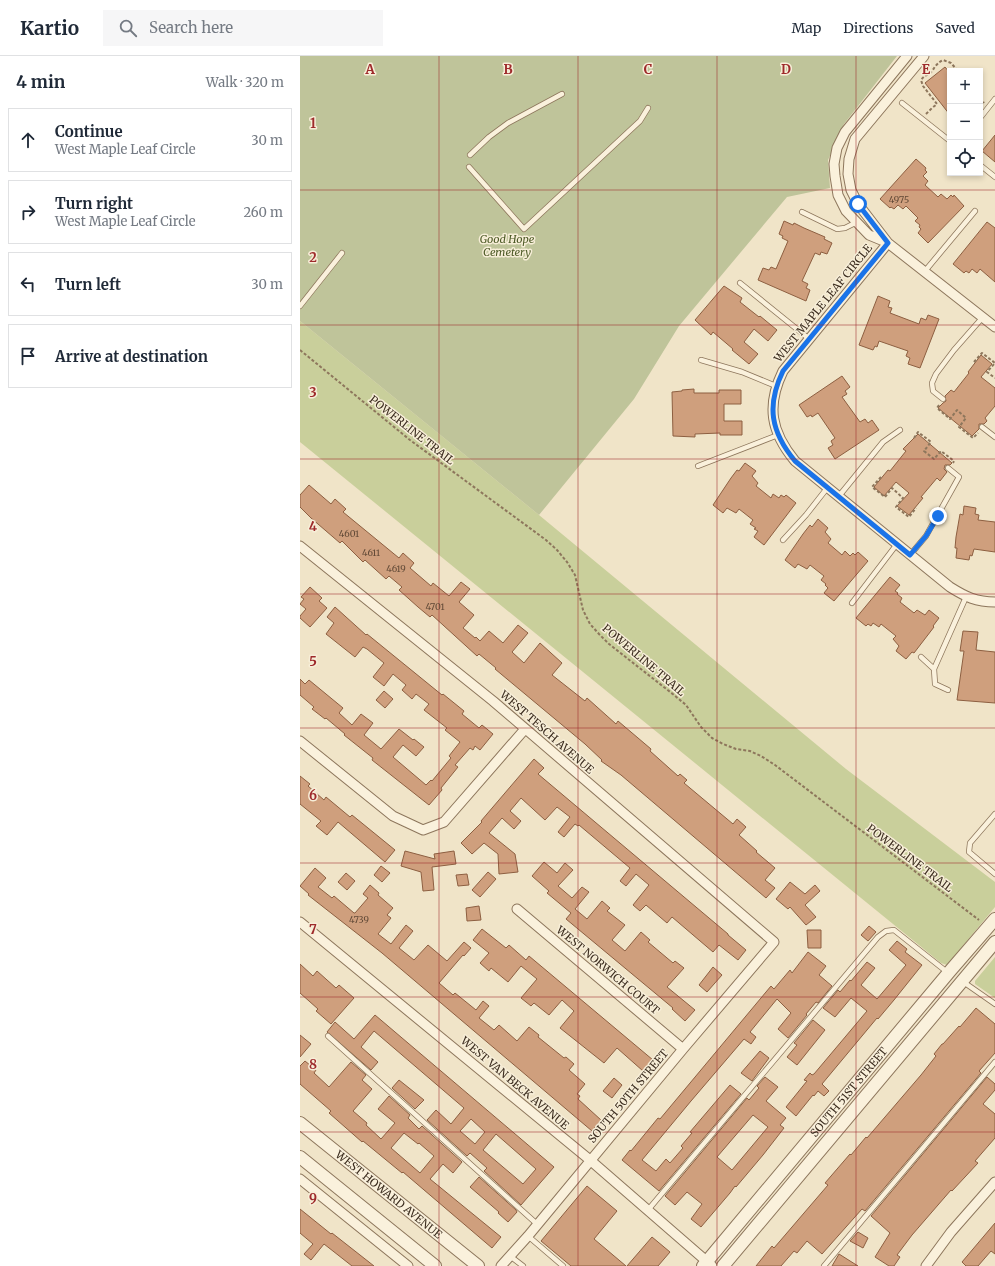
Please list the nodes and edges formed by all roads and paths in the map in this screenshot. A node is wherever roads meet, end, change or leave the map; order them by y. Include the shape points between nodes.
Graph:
1 (906, 56) edge
2 (924, 56) edge
3 (955, 68) edge
4 (562, 94) dead end
5 (995, 99) edge
6 (902, 103) dead end
7 (648, 108) dead end
8 (983, 114) edge
9 (922, 119) junction
10 (845, 132) junction
11 (856, 140) junction
12 (949, 140) edge
13 (470, 155) dead end
14 (469, 167) dead end
15 (983, 167) edge
16 (995, 177) edge
17 (975, 211) dead end
18 (802, 212) dead end
19 (857, 222) junction
20 (888, 243) junction
21 (342, 253) dead end
22 (925, 271) junction
23 (740, 283) dead end
24 (300, 306) edge
25 (982, 317) junction
26 (995, 327) edge
27 (808, 338) junction
28 (300, 350) edge
29 (701, 360) dead end
30 (974, 362) dead end
31 (995, 378) edge
32 (776, 386) junction
33 (943, 399) joint
34 (982, 428) joint
35 (900, 430) dead end
36 (778, 435) junction
37 (995, 437) edge
38 (914, 438) dead end
39 (698, 466) dead end
40 (948, 468) joint
41 (881, 477) dead end
42 (828, 487) junction
43 (839, 496) junction
44 (916, 508) dead end
45 (783, 540) dead end
46 (897, 544) junction
47 (300, 546) edge
48 (910, 555) junction
49 (966, 597) junction
50 (995, 602) edge
51 (852, 603) dead end
52 (921, 658) dead end
53 (934, 669) junction
54 (948, 690) dead end
55 (525, 729) junction
56 (300, 741) edge
57 (995, 814) edge
58 (995, 874) edge
59 (517, 909) dead end
60 (300, 922) edge
61 (991, 924) edge
62 (774, 942) joint
63 (995, 942) edge
64 (949, 973) junction
65 (961, 981) junction
66 (995, 1004) edge
67 (328, 1036) dead end
68 (683, 1049) junction
69 (995, 1062) edge
70 (300, 1123) edge
71 (300, 1157) edge
72 (590, 1160) junction
73 (300, 1179) edge
74 (995, 1182) edge
75 (648, 1210) junction
76 (538, 1224) junction
77 (528, 1236) junction
78 (510, 1256) junction
79 (707, 1264) edge
80 (408, 1266) edge
81 (435, 1266) edge
82 (478, 1266) edge
83 (501, 1266) edge
84 (523, 1266) edge
85 (563, 1266) edge
86 (723, 1266) edge
87 (824, 1266) edge
88 (926, 1266) edge

1 - 10 street, WEST MAPLE LEAF CIRCLE
2 - 11 street, WEST MAPLE LEAF CIRCLE
3 - 9 path via 944,60 924,75 921,80 923,86 937,104
4 - 13 lane via 508,123
5 - 8 lane
6 - 9 lane
7 - 14 lane via 640,121 524,229
9 - 12 lane
10 - 11 street
10 - 19 street, WEST MAPLE LEAF CIRCLE via 837,148 835,176 838,195 846,211
11 - 20 street, WEST MAPLE LEAF CIRCLE via 849,159 851,190 858,204
15 - 16 lane
17 - 22 lane
18 - 19 lane via 837,229
19 - 20 street, WEST MAPLE LEAF CIRCLE via 869,235
20 - 22 street, WEST MAPLE LEAF CIRCLE
20 - 27 street, WEST MAPLE LEAF CIRCLE
21 - 24 lane
22 - 25 street, WEST MAPLE LEAF CIRCLE
23 - 27 lane
25 - 26 street, WEST MAPLE LEAF CIRCLE
25 - 33 lane via 936,374 932,383 933,391
27 - 32 street, WEST MAPLE LEAF CIRCLE via 783,371
28 - 61 path, POWERLINE TRAIL via 410,440 557,550 575,575 583,610 590,624 609,644 686,705 712,738 736,749 750,751 776,766
29 - 32 lane via 742,372
30 - 31 path via 982,352 995,363 988,372
32 - 36 street, WEST MAPLE LEAF CIRCLE via 773,402
33 - 34 path via 937,408 950,419 957,410 966,418 960,427 973,438
34 - 37 lane
35 - 43 lane via 883,442
36 - 39 lane
36 - 42 street, WEST MAPLE LEAF CIRCLE via 795,461
38 - 40 path via 918,432 931,442 924,451 934,460 942,451 954,461
40 - 48 lane via 959,477 926,536
41 - 44 path via 872,487 885,497 892,488 903,498 896,506 909,517
42 - 43 street, WEST MAPLE LEAF CIRCLE
42 - 45 lane
43 - 46 street, WEST MAPLE LEAF CIRCLE
46 - 48 street, WEST MAPLE LEAF CIRCLE
46 - 51 lane
47 - 55 street, WEST TESCH AVENUE
48 - 49 street, WEST MAPLE LEAF CIRCLE
49 - 50 street, WEST MAPLE LEAF CIRCLE via 982,602
49 - 53 lane
52 - 53 lane
53 - 54 lane via 934,684
55 - 56 street via 444,822 423,830 393,816
55 - 62 street, WEST TESCH AVENUE
57 - 58 lane via 970,843 969,852
59 - 68 street, WEST NORWICH COURT
60 - 72 street, WEST VAN BECK AVENUE
61 - 64 street, SOUTH 51ST STREET
62 - 68 street, SOUTH 50TH STREET
63 - 65 street, SOUTH 51ST STREET
64 - 65 street
64 - 75 lane via 894,930 886,931 878,937
64 - 79 street, SOUTH 51ST STREET
65 - 66 lane
65 - 86 street, SOUTH 51ST STREET
67 - 76 lane
68 - 72 street, SOUTH 50TH STREET
69 - 87 lane
70 - 82 street, WEST HOWARD AVENUE
71 - 81 street
72 - 75 street, WEST VAN BECK AVENUE
72 - 76 street, SOUTH 50TH STREET
73 - 80 street
74 - 88 street via 951,1232
75 - 79 street, WEST VAN BECK AVENUE
76 - 77 street, SOUTH 50TH STREET
77 - 78 street, SOUTH 50TH STREET
77 - 85 lane
78 - 83 street, SOUTH 50TH STREET
78 - 84 lane

